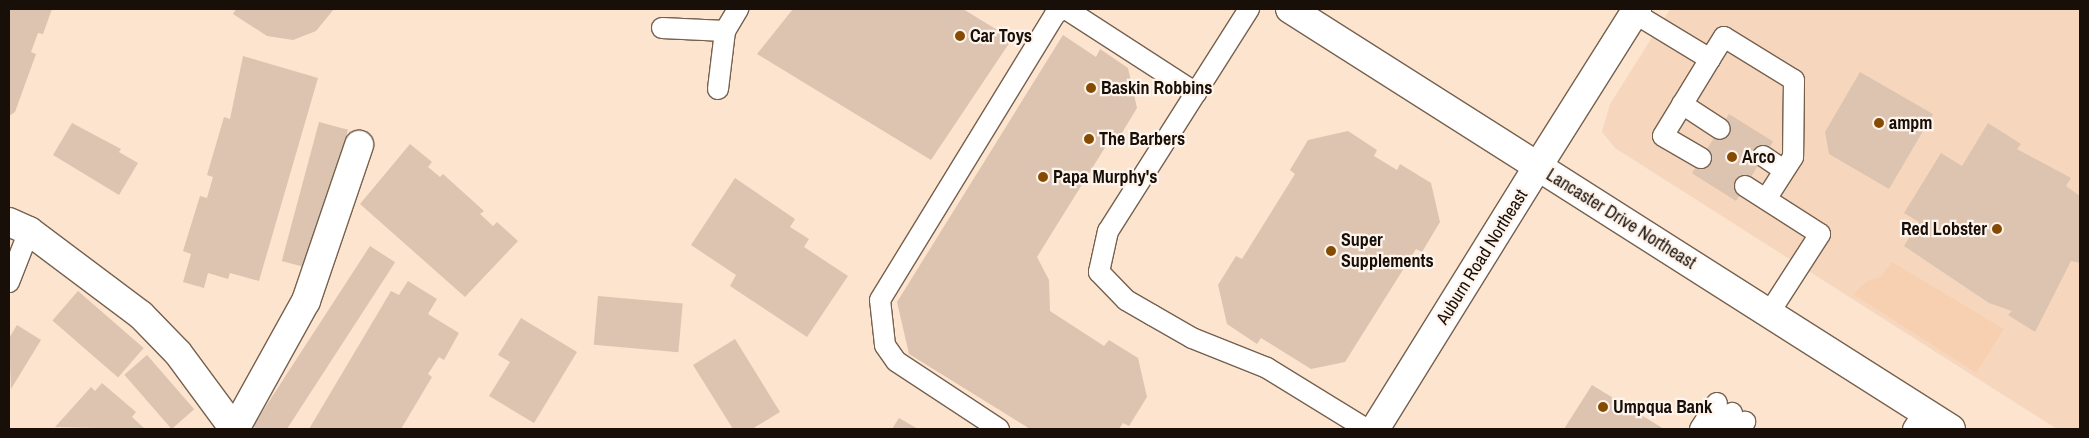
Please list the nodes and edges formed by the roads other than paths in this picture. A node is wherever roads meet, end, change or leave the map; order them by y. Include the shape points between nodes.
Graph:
1 (738, 9) edge
2 (1065, 9) edge
3 (1249, 9) edge
4 (1290, 9) edge
5 (1636, 11) edge
6 (662, 28) dead end
7 (725, 31) junction
8 (1710, 59) junction
9 (718, 89) dead end
10 (1196, 93) junction
11 (1682, 104) junction
12 (1720, 129) dead end
13 (359, 145) dead end
14 (1763, 156) dead end
15 (1701, 158) dead end
16 (1538, 166) junction
17 (1784, 170) junction
18 (1745, 186) dead end
19 (1766, 199) junction
20 (19, 227) edge
21 (9, 282) edge
22 (1769, 313) junction
23 (1731, 419) edge
24 (1918, 420) edge
25 (234, 429) edge
26 (999, 429) edge
27 (1366, 429) edge
28 (1375, 429) edge
29 (1700, 429) edge
30 (1951, 429) edge

1 - 7 lane
2 - 10 lane
2 - 26 lane via 1055,14 880,300 885,345 896,361
3 - 10 lane
4 - 16 street, Lancaster Drive Northeast
5 - 8 lane
5 - 16 street, Auburn Road Northeast
6 - 7 lane
7 - 9 lane
8 - 11 lane
8 - 17 lane via 1724,37 1794,80 1793,157
10 - 27 lane via 1108,231 1099,272 1126,300 1192,338 1267,368
11 - 12 lane
11 - 15 lane via 1663,136
13 - 25 street via 306,301
14 - 17 lane
16 - 22 street, Lancaster Drive Northeast
16 - 28 street, Auburn Road Northeast
17 - 19 lane
18 - 19 lane
19 - 22 lane via 1820,234
20 - 21 lane
20 - 25 street via 141,315 178,353
22 - 24 street, Lancaster Drive Northeast
23 - 29 lane
24 - 30 street, Lancaster Drive Northeast

